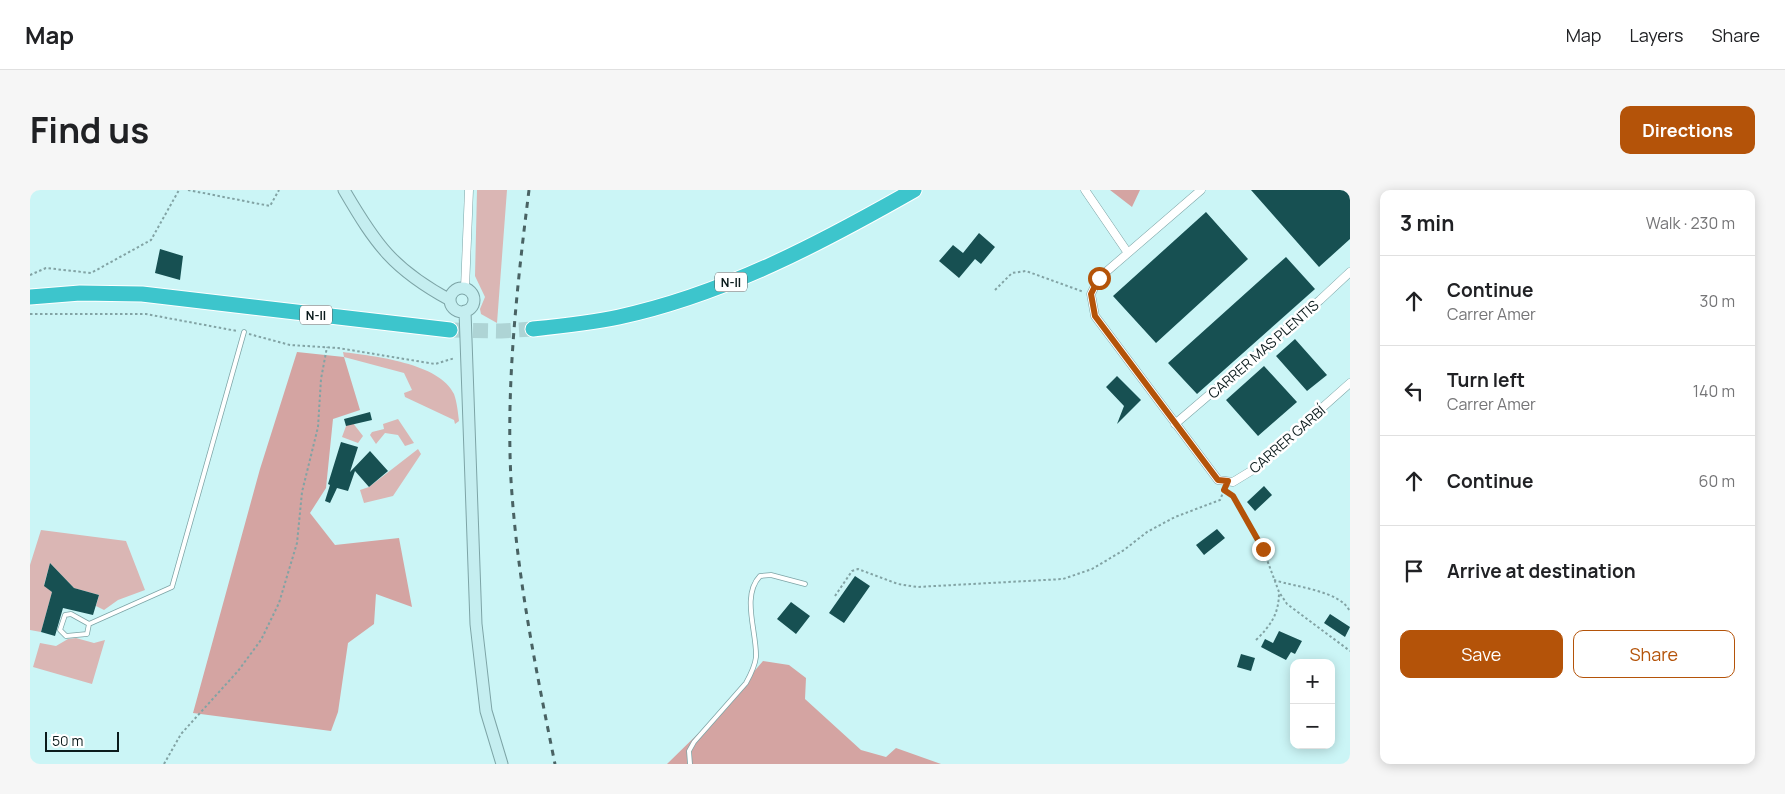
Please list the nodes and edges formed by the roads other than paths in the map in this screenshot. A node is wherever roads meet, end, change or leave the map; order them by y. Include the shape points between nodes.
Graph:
1 (344, 190) edge
2 (469, 190) edge
3 (914, 190) edge
4 (1085, 190) edge
5 (1201, 190) edge
6 (1128, 253) junction
7 (1350, 272) edge
8 (465, 288) junction
9 (30, 297) edge
10 (450, 300) junction
11 (464, 312) junction
12 (533, 329) tunnel mouth
13 (450, 330) tunnel mouth
14 (244, 332) dead end
15 (1350, 383) edge
16 (1175, 424) junction
17 (805, 584) dead end
18 (89, 624) junction
19 (502, 764) edge
20 (690, 764) edge

1 - 10 street via 377,243 391,259 424,286
2 - 8 street
3 - 12 highway, N-II via 768,266 711,290 619,317
4 - 6 street
5 - 6 street
6 - 16 street via 1099,278 1091,294 1095,316
7 - 16 street, CARRER MAS PLENTIS
8 - 10 street via 455,290
8 - 11 street via 471,291 474,300
9 - 13 highway, N-II via 80,293 142,294
10 - 11 street via 455,309
11 - 19 street via 476,624 486,711
14 - 18 lane via 172,587
15 - 16 street, CARRER GARBÍ via 1252,471 1233,482 1218,480
17 - 20 lane via 771,575 760,576 754,582 751,604 756,659 752,671 694,742 689,751
18 - 18 lane via 71,614 65,615 60,630 66,636 78,636 86,634

